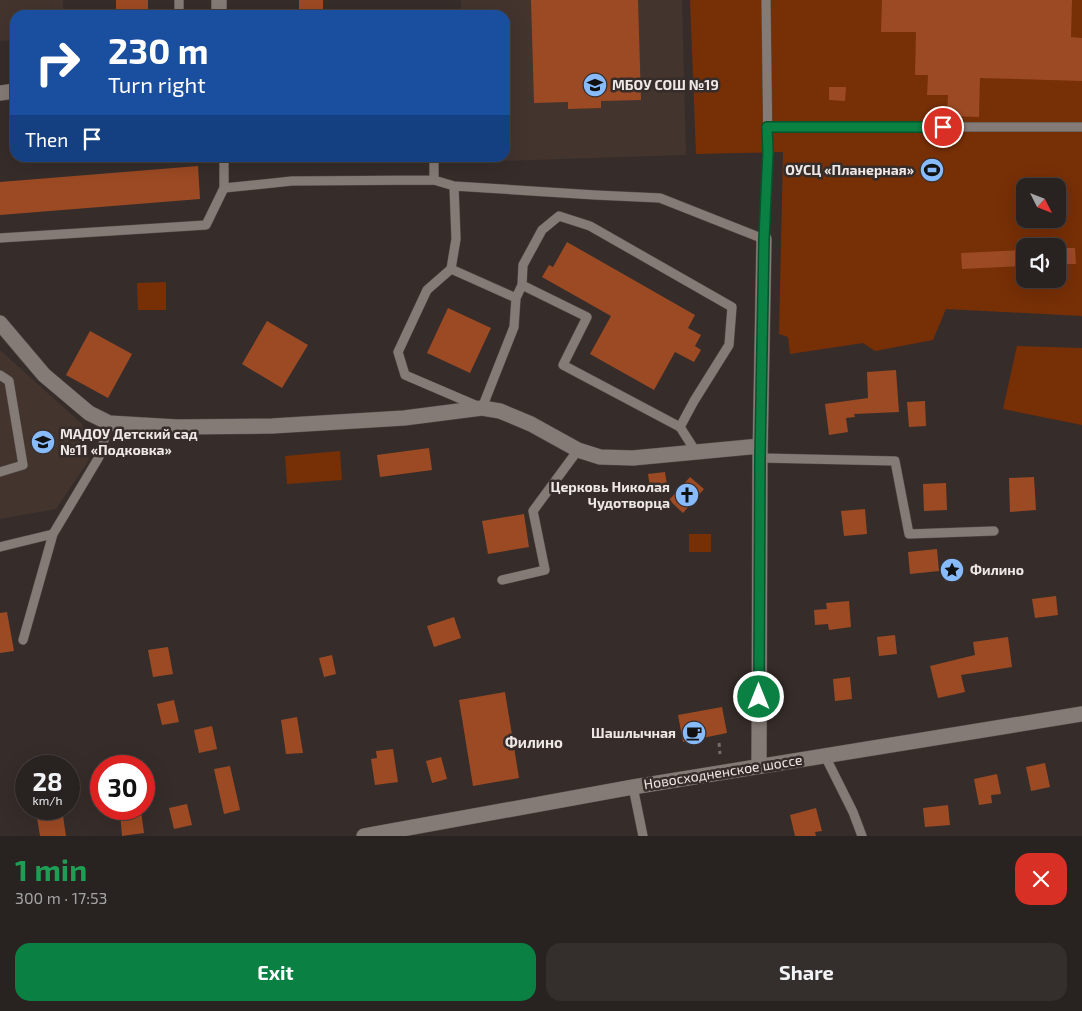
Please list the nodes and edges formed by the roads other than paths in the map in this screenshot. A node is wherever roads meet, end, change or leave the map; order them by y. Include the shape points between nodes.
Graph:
1 (766, 0) edge
2 (767, 127) junction
3 (1082, 127) edge
4 (224, 162) edge
5 (434, 162) edge
6 (434, 180) junction
7 (454, 186) junction
8 (224, 188) junction
9 (0, 238) edge
10 (764, 239) junction
11 (451, 269) junction
12 (522, 286) junction
13 (516, 298) junction
14 (0, 323) edge
15 (0, 375) edge
16 (482, 408) junction
17 (109, 423) junction
18 (680, 427) junction
19 (578, 450) junction
20 (696, 452) junction
21 (760, 452) junction
22 (0, 472) edge
23 (994, 531) dead end
24 (53, 534) junction
25 (0, 547) edge
26 (502, 580) dead end
27 (23, 640) dead end
28 (1082, 714) edge
29 (825, 756) junction
30 (759, 766) junction
31 (633, 787) junction
32 (364, 836) edge
33 (643, 836) edge
34 (862, 836) edge

1 - 2 lane
2 - 3 lane
2 - 10 lane
4 - 8 lane
5 - 6 lane
6 - 7 lane
6 - 8 lane via 292,181
7 - 10 lane via 660,198
7 - 11 lane via 456,239
8 - 9 lane via 206,225
10 - 21 street
11 - 13 lane
11 - 16 lane via 427,290 398,352 405,375
12 - 13 lane
12 - 18 lane via 587,316 563,365
12 - 18 lane via 523,265 542,230 559,216 590,226 732,307 729,345
13 - 16 lane via 514,326
14 - 17 street via 44,375 89,413
15 - 22 lane via 10,381 23,465
16 - 17 street via 404,418 272,426 177,427
16 - 19 street via 500,411 530,424
17 - 24 lane via 99,457
18 - 20 lane
19 - 20 street via 600,458
19 - 26 lane via 533,511 545,570
20 - 21 street
21 - 23 lane via 895,462 909,534
21 - 30 street
24 - 25 lane
24 - 27 lane
28 - 29 street, Новосходненское шоссе
29 - 30 street, Новосходненское шоссе
29 - 34 lane
30 - 31 street, Новосходненское шоссе
31 - 32 street, Новосходненское шоссе
31 - 33 lane

